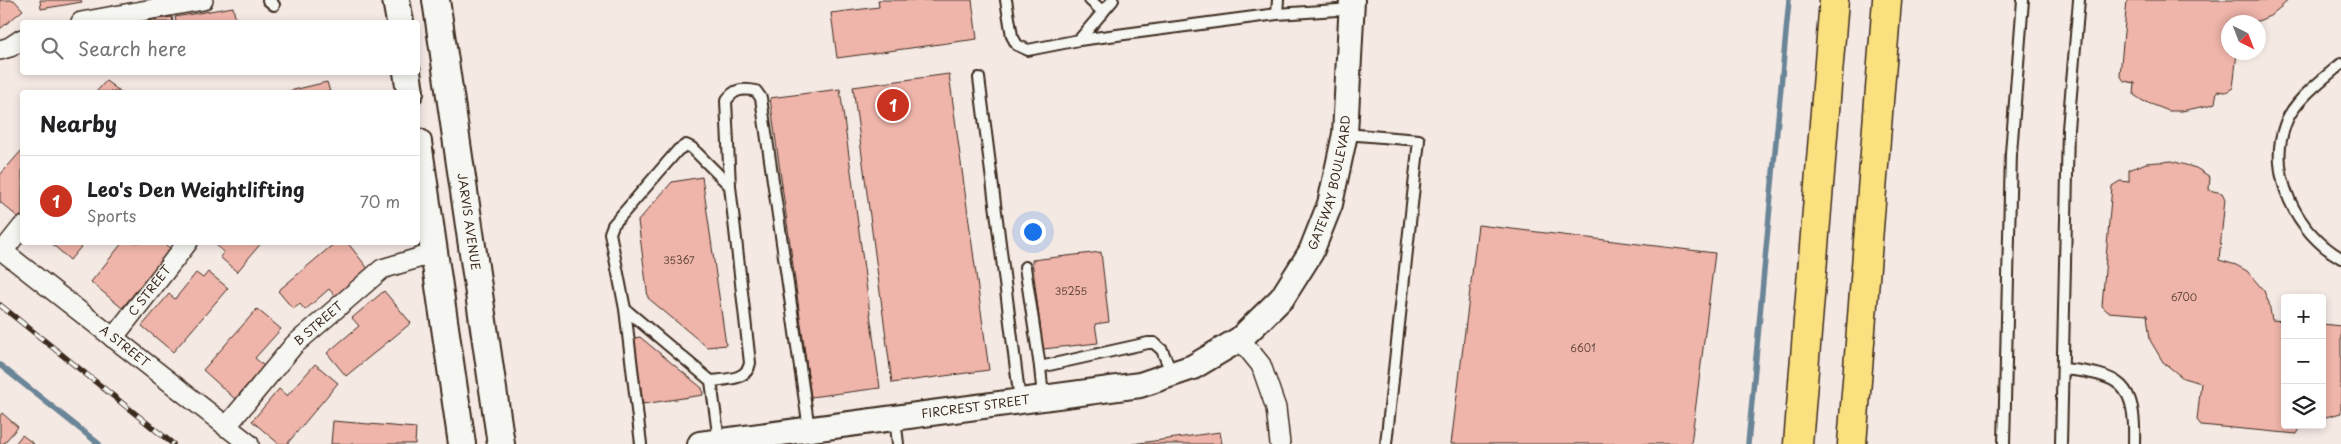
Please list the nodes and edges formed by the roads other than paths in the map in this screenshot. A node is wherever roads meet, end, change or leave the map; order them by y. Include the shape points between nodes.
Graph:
1 (203, 0) edge
2 (396, 0) edge
3 (436, 0) edge
4 (1006, 0) edge
5 (1090, 0) edge
6 (1113, 0) edge
7 (1278, 0) edge
8 (1834, 0) edge
9 (1887, 0) edge
10 (1903, 0) edge
11 (2023, 0) edge
12 (2079, 0) edge
13 (1352, 4) edge
14 (1103, 12) junction
15 (1277, 14) junction
16 (92, 20) edge
17 (400, 20) edge
18 (20, 40) edge
19 (1079, 40) junction
20 (0, 50) edge
21 (2341, 64) edge
22 (407, 75) edge
23 (979, 78) dead end
24 (410, 90) edge
25 (1345, 134) junction
26 (420, 155) edge
27 (730, 186) junction
28 (20, 229) edge
29 (186, 245) edge
30 (1, 250) edge
31 (435, 253) junction
32 (2341, 258) edge
33 (1025, 267) dead end
34 (625, 309) junction
35 (113, 338) junction
36 (1240, 339) junction
37 (1040, 367) junction
38 (2064, 369) junction
39 (1172, 374) junction
40 (711, 381) junction
41 (1032, 399) junction
42 (895, 418) junction
43 (226, 427) junction
44 (809, 429) junction
45 (709, 443) edge
46 (249, 444) edge
47 (462, 444) edge
48 (501, 444) edge
49 (641, 444) edge
50 (898, 444) edge
51 (1280, 444) edge
52 (1386, 444) edge
53 (1798, 444) edge
54 (1852, 444) edge
55 (1869, 444) edge
56 (2004, 444) edge
57 (2061, 444) edge
58 (2134, 444) edge

1 - 16 street
2 - 17 main road
3 - 48 main road, JARVIS AVENUE
4 - 19 lane via 1012,36 1022,48 1028,50
5 - 14 lane
6 - 14 lane
7 - 15 lane
8 - 53 highway
9 - 54 highway
10 - 55 highway
11 - 56 lane via 2011,153
12 - 38 lane via 2068,129
13 - 15 lane
13 - 25 street, GATEWAY BOULEVARD
14 - 19 lane
15 - 19 lane
18 - 20 street
21 - 32 lane via 2308,91 2285,123 2278,155 2285,189 2304,225
22 - 24 main road
23 - 41 lane
25 - 36 street, GATEWAY BOULEVARD via 1330,204 1311,252 1282,298
25 - 52 lane via 1419,140
26 - 31 main road
27 - 34 lane via 688,145 682,146 671,157 611,229
27 - 40 lane via 750,363 749,369 740,377
27 - 44 lane via 726,101 738,89 756,91 761,98
28 - 30 street
29 - 35 street, C STREET
30 - 35 street, A STREET
31 - 43 street, B STREET via 382,269 294,345
31 - 47 main road
33 - 37 lane
34 - 40 lane
34 - 49 lane
35 - 43 street, A STREET
36 - 39 street, FIRCREST STREET via 1193,367
36 - 51 street via 1260,365 1276,408
37 - 39 lane via 1154,343 1162,350
37 - 41 lane
38 - 57 lane
38 - 58 lane via 2096,372 2119,384 2130,400
39 - 41 street, FIRCREST STREET via 1140,385
40 - 45 lane
41 - 42 street, FIRCREST STREET
42 - 44 street, FIRCREST STREET
42 - 50 lane
43 - 46 street, A STREET
44 - 45 street, FIRCREST STREET

